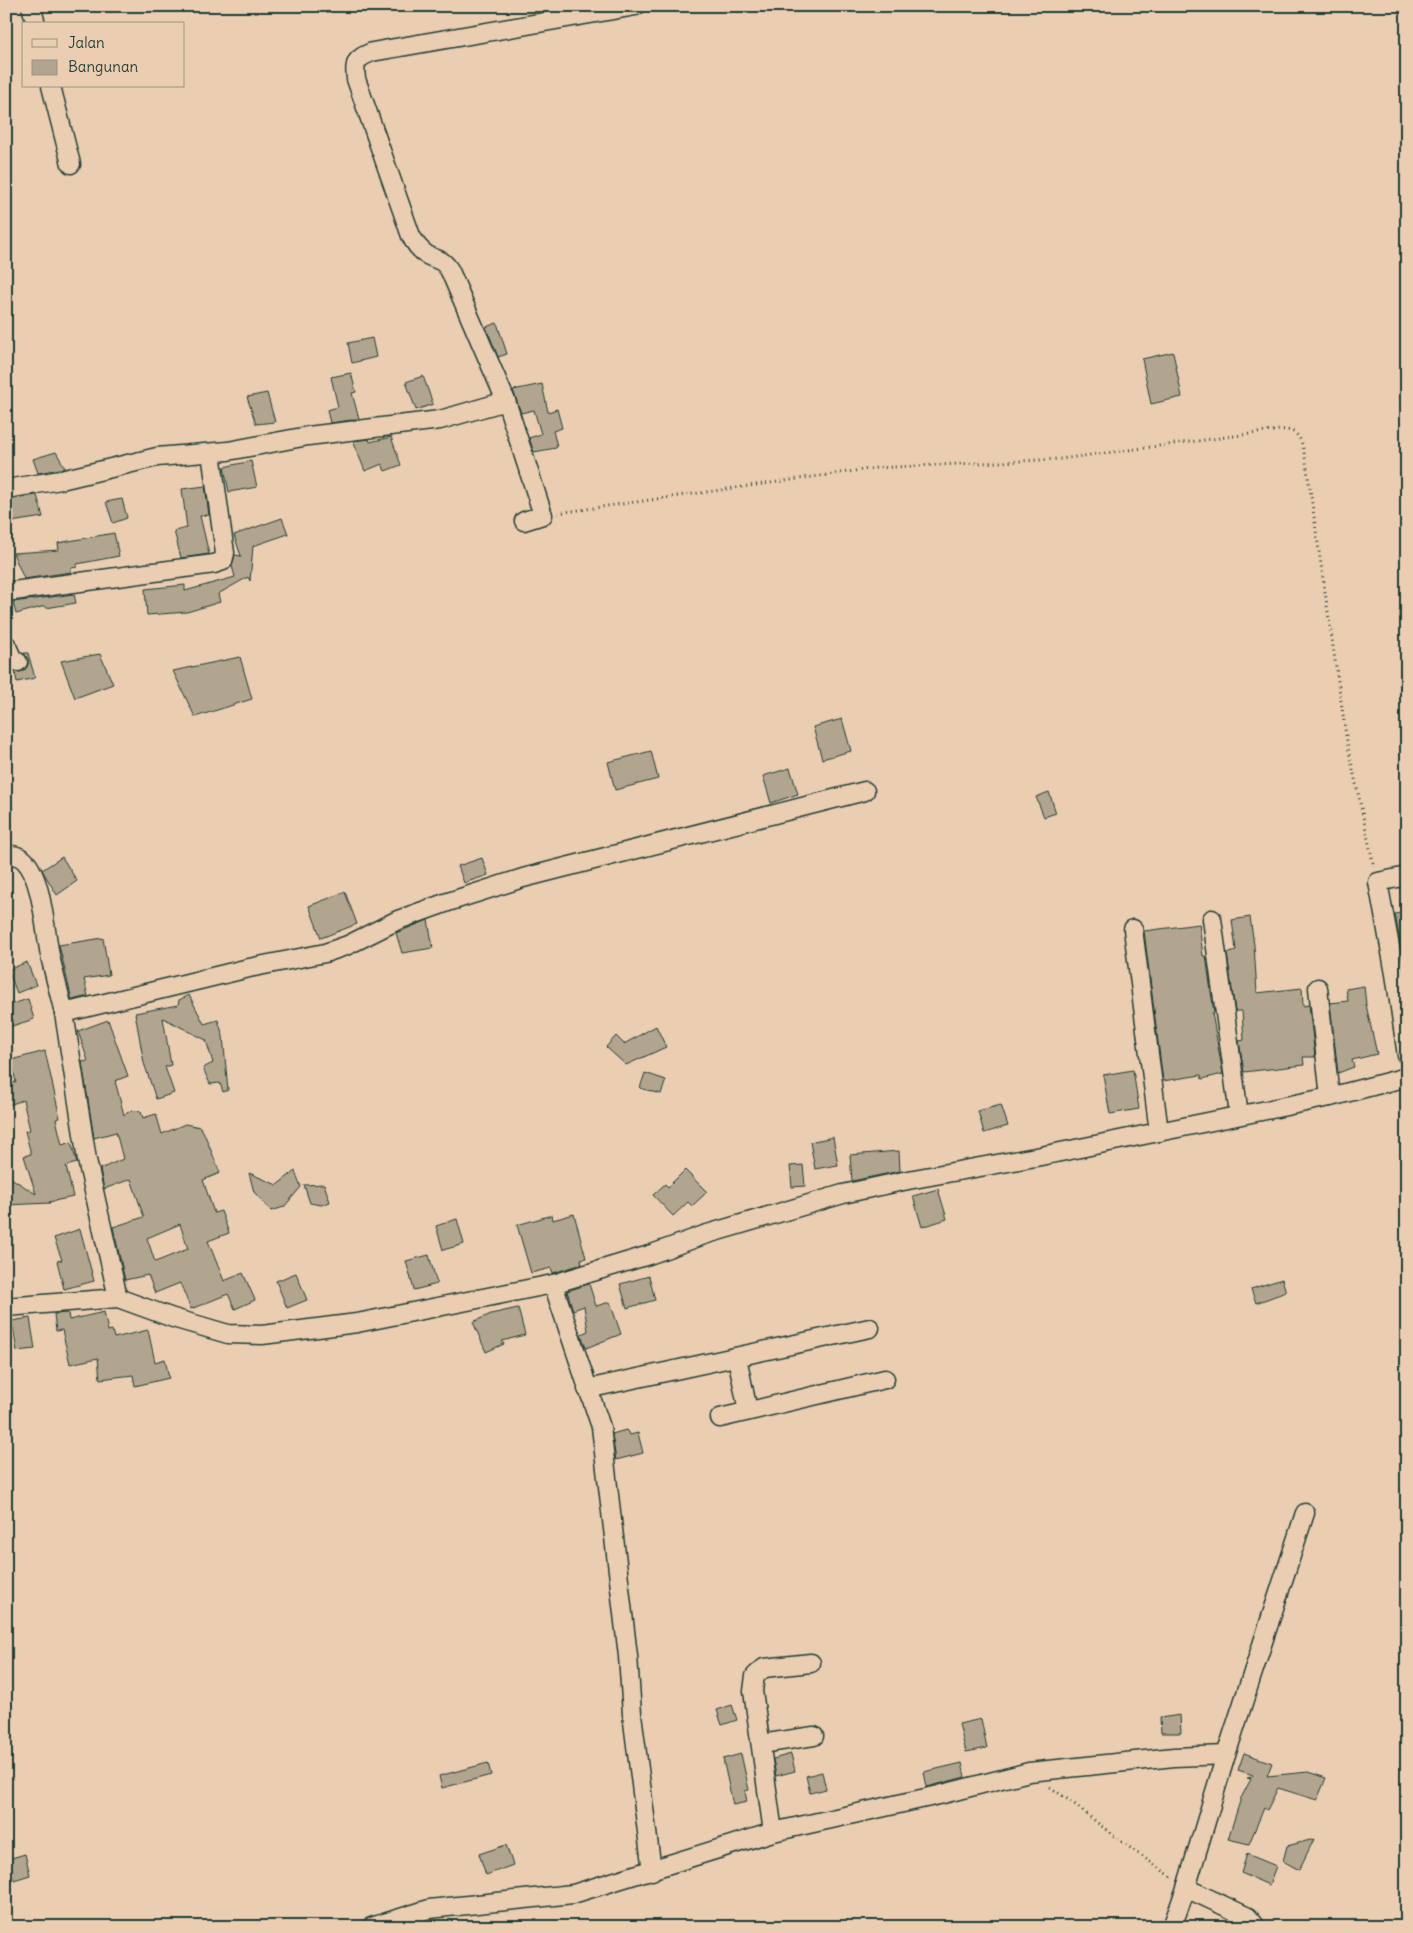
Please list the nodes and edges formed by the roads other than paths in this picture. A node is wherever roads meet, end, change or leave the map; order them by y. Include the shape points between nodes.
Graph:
1 (31, 6) edge
2 (636, 6) edge
3 (35, 22) edge
4 (52, 88) edge
5 (71, 164) dead end
6 (506, 401) junction
7 (211, 452) junction
8 (6, 490) edge
9 (524, 521) dead end
10 (6, 592) edge
11 (6, 644) edge
12 (18, 662) dead end
13 (865, 791) dead end
14 (6, 855) edge
15 (1407, 876) edge
16 (1212, 919) dead end
17 (1133, 929) dead end
18 (1318, 988) dead end
19 (64, 1013) junction
20 (1407, 1056) edge
21 (1407, 1077) edge
22 (1330, 1096) junction
23 (1239, 1115) junction
24 (1159, 1132) junction
25 (553, 1284) junction
26 (118, 1298) junction
27 (6, 1307) edge
28 (870, 1328) dead end
29 (737, 1357) junction
30 (885, 1379) dead end
31 (588, 1389) junction
32 (748, 1412) junction
33 (720, 1418) dead end
34 (1305, 1514) dead end
35 (811, 1663) dead end
36 (814, 1736) dead end
37 (761, 1744) junction
38 (1226, 1754) junction
39 (773, 1832) junction
40 (652, 1871) junction
41 (1186, 1888) junction
42 (371, 1927) edge
43 (1172, 1927) edge
44 (1254, 1927) edge

1 - 3 street
2 - 6 street via 372,52 357,61 355,66 356,78 411,236 428,255 445,262
4 - 5 street
6 - 7 street via 440,420
6 - 9 street via 543,515
7 - 8 street via 157,457
7 - 10 street via 225,553 223,561
11 - 12 street via 13,660
13 - 19 street via 523,878 398,920 325,953
14 - 19 street via 17,855 25,861 34,876
15 - 20 street via 1378,882
16 - 23 street
17 - 24 street
18 - 22 street
19 - 26 street via 87,1160
21 - 22 street
22 - 23 street
23 - 24 street
24 - 25 street via 843,1194
25 - 26 street via 357,1323 262,1335 228,1334
25 - 31 street
26 - 27 street
28 - 29 street
29 - 31 street
29 - 32 street
30 - 32 street
31 - 40 street via 601,1427
32 - 33 street
34 - 38 street
35 - 37 street via 764,1668 755,1676 753,1691
36 - 37 street
37 - 39 street
38 - 39 street via 1028,1772
38 - 41 street
39 - 40 street
40 - 42 street via 573,1894 429,1909
41 - 43 street
41 - 44 street via 1248,1917

